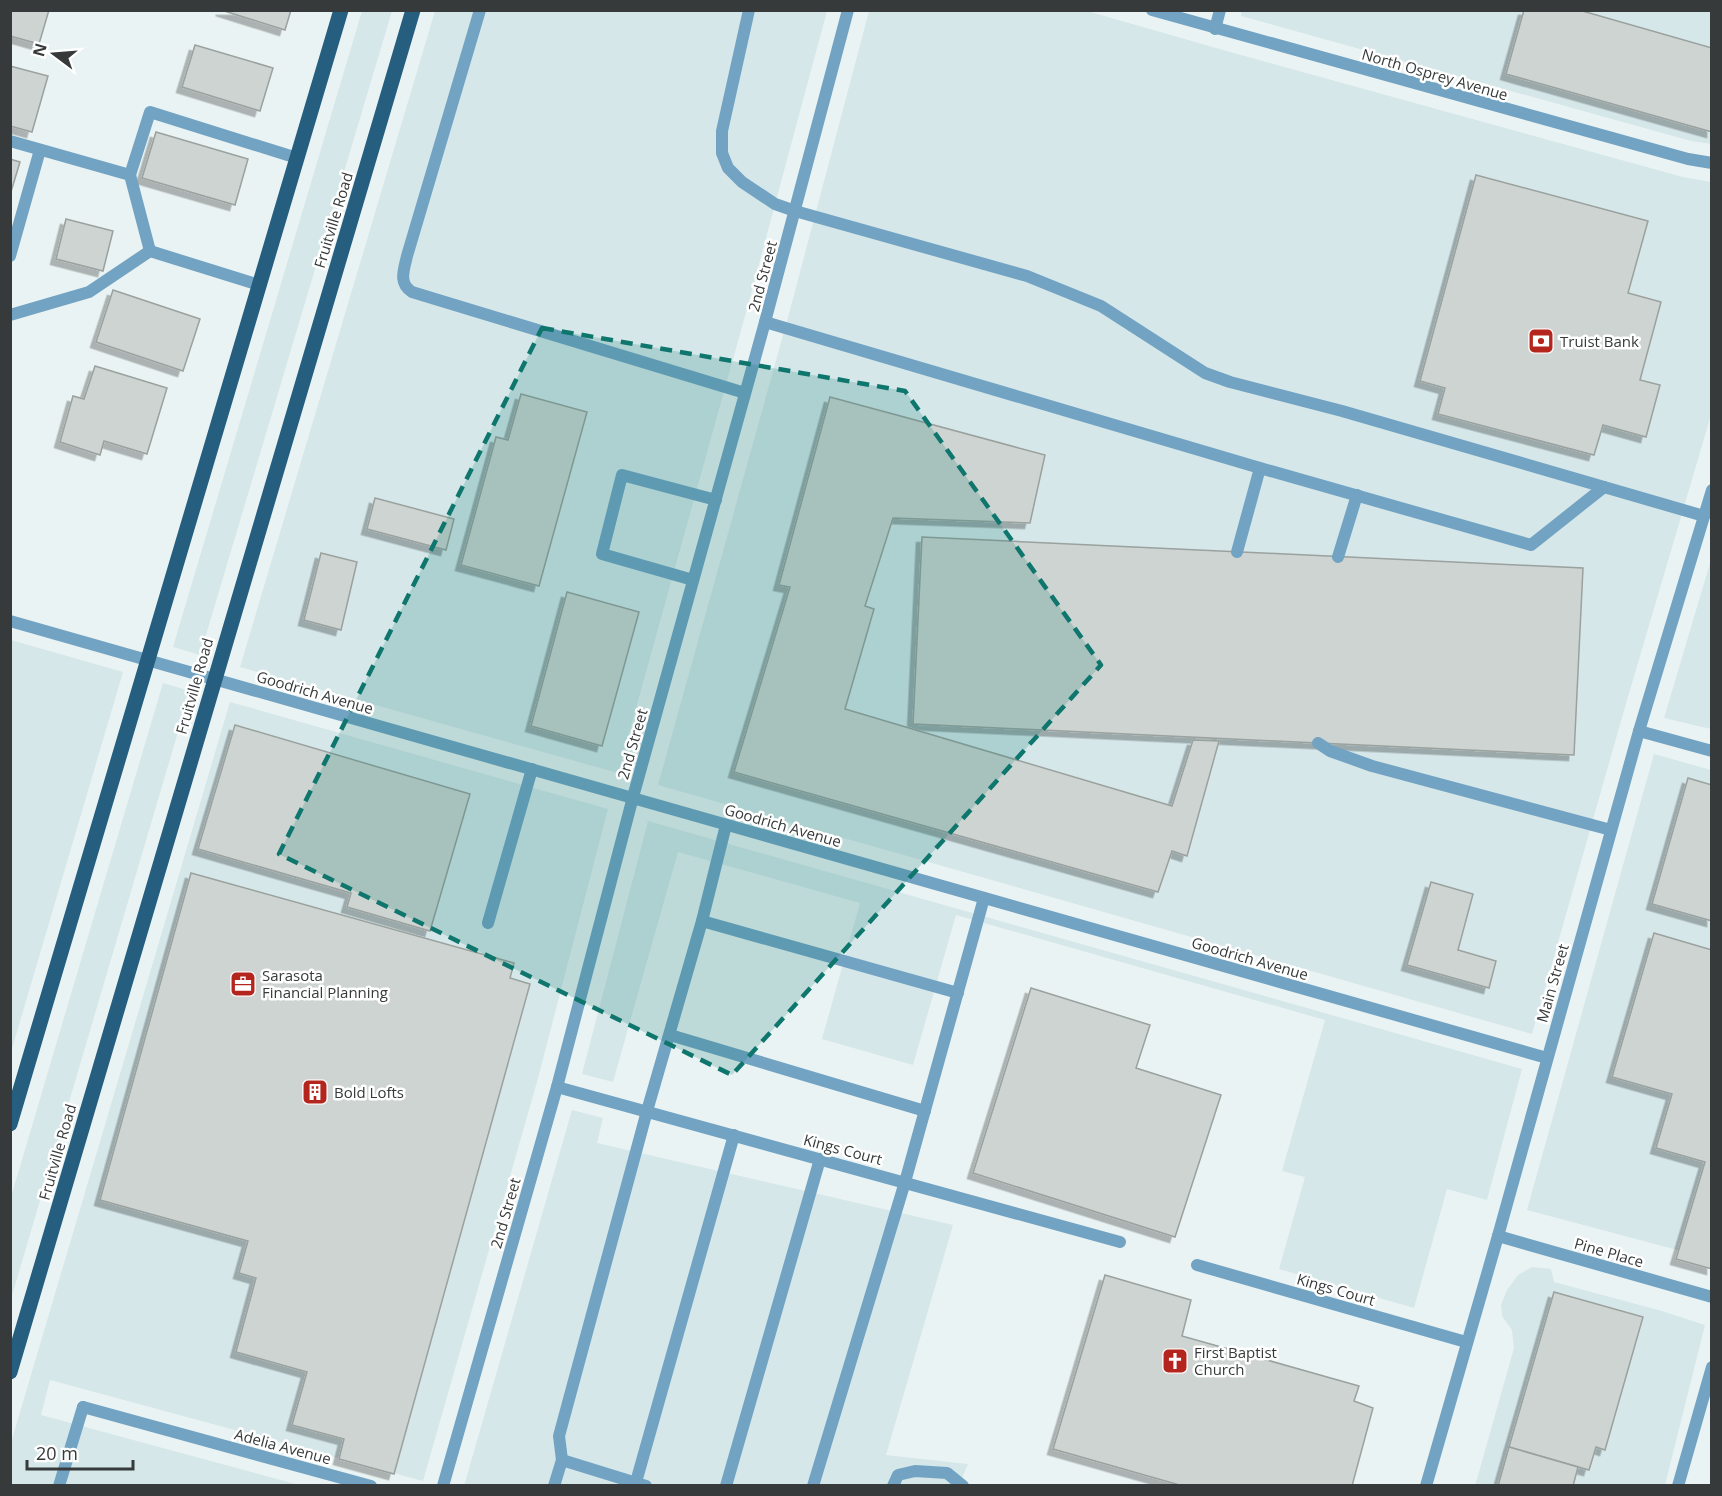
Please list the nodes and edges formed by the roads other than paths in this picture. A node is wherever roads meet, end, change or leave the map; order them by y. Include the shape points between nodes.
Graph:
1 (341, 10) edge
2 (413, 10) edge
3 (480, 10) edge
4 (749, 10) edge
5 (848, 10) edge
6 (1152, 10) edge
7 (1220, 10) edge
8 (1215, 29) junction
9 (10, 141) edge
10 (40, 150) junction
11 (297, 158) junction
12 (1712, 163) edge
13 (130, 175) junction
14 (795, 212) junction
15 (13, 240) edge
16 (150, 251) junction
17 (10, 256) edge
18 (259, 285) junction
19 (10, 315) edge
20 (765, 322) junction
21 (745, 393) junction
22 (1260, 468) junction
23 (1604, 488) junction
24 (1712, 490) edge
25 (1357, 495) junction
26 (716, 500) junction
27 (1704, 516) junction
28 (1237, 552) dead end
29 (1338, 557) dead end
30 (693, 580) junction
31 (10, 621) edge
32 (148, 660) junction
33 (215, 679) junction
34 (1639, 730) junction
35 (1318, 743) dead end
36 (1712, 751) edge
37 (532, 769) junction
38 (633, 797) junction
39 (726, 825) junction
40 (1611, 830) junction
41 (984, 898) junction
42 (702, 921) junction
43 (488, 923) dead end
44 (958, 993) junction
45 (670, 1035) junction
46 (1547, 1058) junction
47 (557, 1087) junction
48 (647, 1111) junction
49 (925, 1111) junction
50 (10, 1124) edge
51 (734, 1135) junction
52 (820, 1159) junction
53 (904, 1182) junction
54 (1498, 1236) junction
55 (1120, 1242) dead end
56 (1197, 1265) dead end
57 (1712, 1297) edge
58 (1467, 1342) junction
59 (1712, 1367) edge
60 (10, 1372) edge
61 (562, 1460) junction
62 (641, 1484) edge
63 (59, 1485) edge
64 (371, 1485) edge
65 (443, 1485) edge
66 (554, 1485) edge
67 (726, 1485) edge
68 (813, 1485) edge
69 (892, 1485) edge
70 (963, 1485) edge
71 (1426, 1485) edge
72 (1678, 1485) edge

1 - 11 main road
2 - 33 main road, Fruitville Road
3 - 21 street via 407,256 402,281 406,288
4 - 14 street via 722,131 722,153 728,168 742,182
5 - 14 street, 2nd Street
6 - 8 street, North Osprey Avenue
7 - 8 street
8 - 12 street, North Osprey Avenue
9 - 10 street
10 - 13 street
10 - 15 street
11 - 13 street via 150,112
11 - 18 main road
13 - 16 street
14 - 20 street, 2nd Street
14 - 23 street via 1027,276 1101,306 1205,373 1230,382
15 - 17 street
16 - 18 street
16 - 19 street via 89,292
18 - 32 main road
20 - 21 street, 2nd Street
20 - 22 street
21 - 26 street, 2nd Street
22 - 25 street
22 - 28 street
23 - 25 street via 1531,545
23 - 27 street
24 - 27 street, Main Street
25 - 29 street
26 - 30 street, 2nd Street
26 - 30 street via 622,475 602,554
27 - 34 street, Main Street
30 - 38 street, 2nd Street
31 - 32 street, Goodrich Avenue
32 - 33 street, Goodrich Avenue
32 - 50 main road
33 - 37 street, Goodrich Avenue
33 - 60 main road, Fruitville Road
34 - 36 street
34 - 40 street, Main Street
35 - 40 street via 1372,766
37 - 38 street, Goodrich Avenue
37 - 43 street
38 - 39 street, Goodrich Avenue
38 - 47 street, 2nd Street
39 - 41 street, Goodrich Avenue
39 - 42 street
40 - 46 street, Main Street
41 - 44 street
41 - 46 street, Goodrich Avenue
42 - 44 street
42 - 45 street
44 - 49 street
45 - 48 street
45 - 49 street
46 - 54 street, Main Street
47 - 48 street, Kings Court
47 - 65 street, 2nd Street
48 - 51 street, Kings Court
48 - 61 street via 559,1436
49 - 53 street
51 - 52 street, Kings Court
51 - 62 street
52 - 53 street, Kings Court
52 - 67 street
53 - 55 street, Kings Court
53 - 68 street
54 - 57 street, Pine Place
54 - 58 street, Main Street
56 - 58 street, Kings Court
58 - 71 street, Main Street
59 - 72 street
61 - 62 street
61 - 66 street
63 - 64 street, Adelia Avenue via 83,1407
69 - 70 street via 898,1475 915,1471 947,1473

